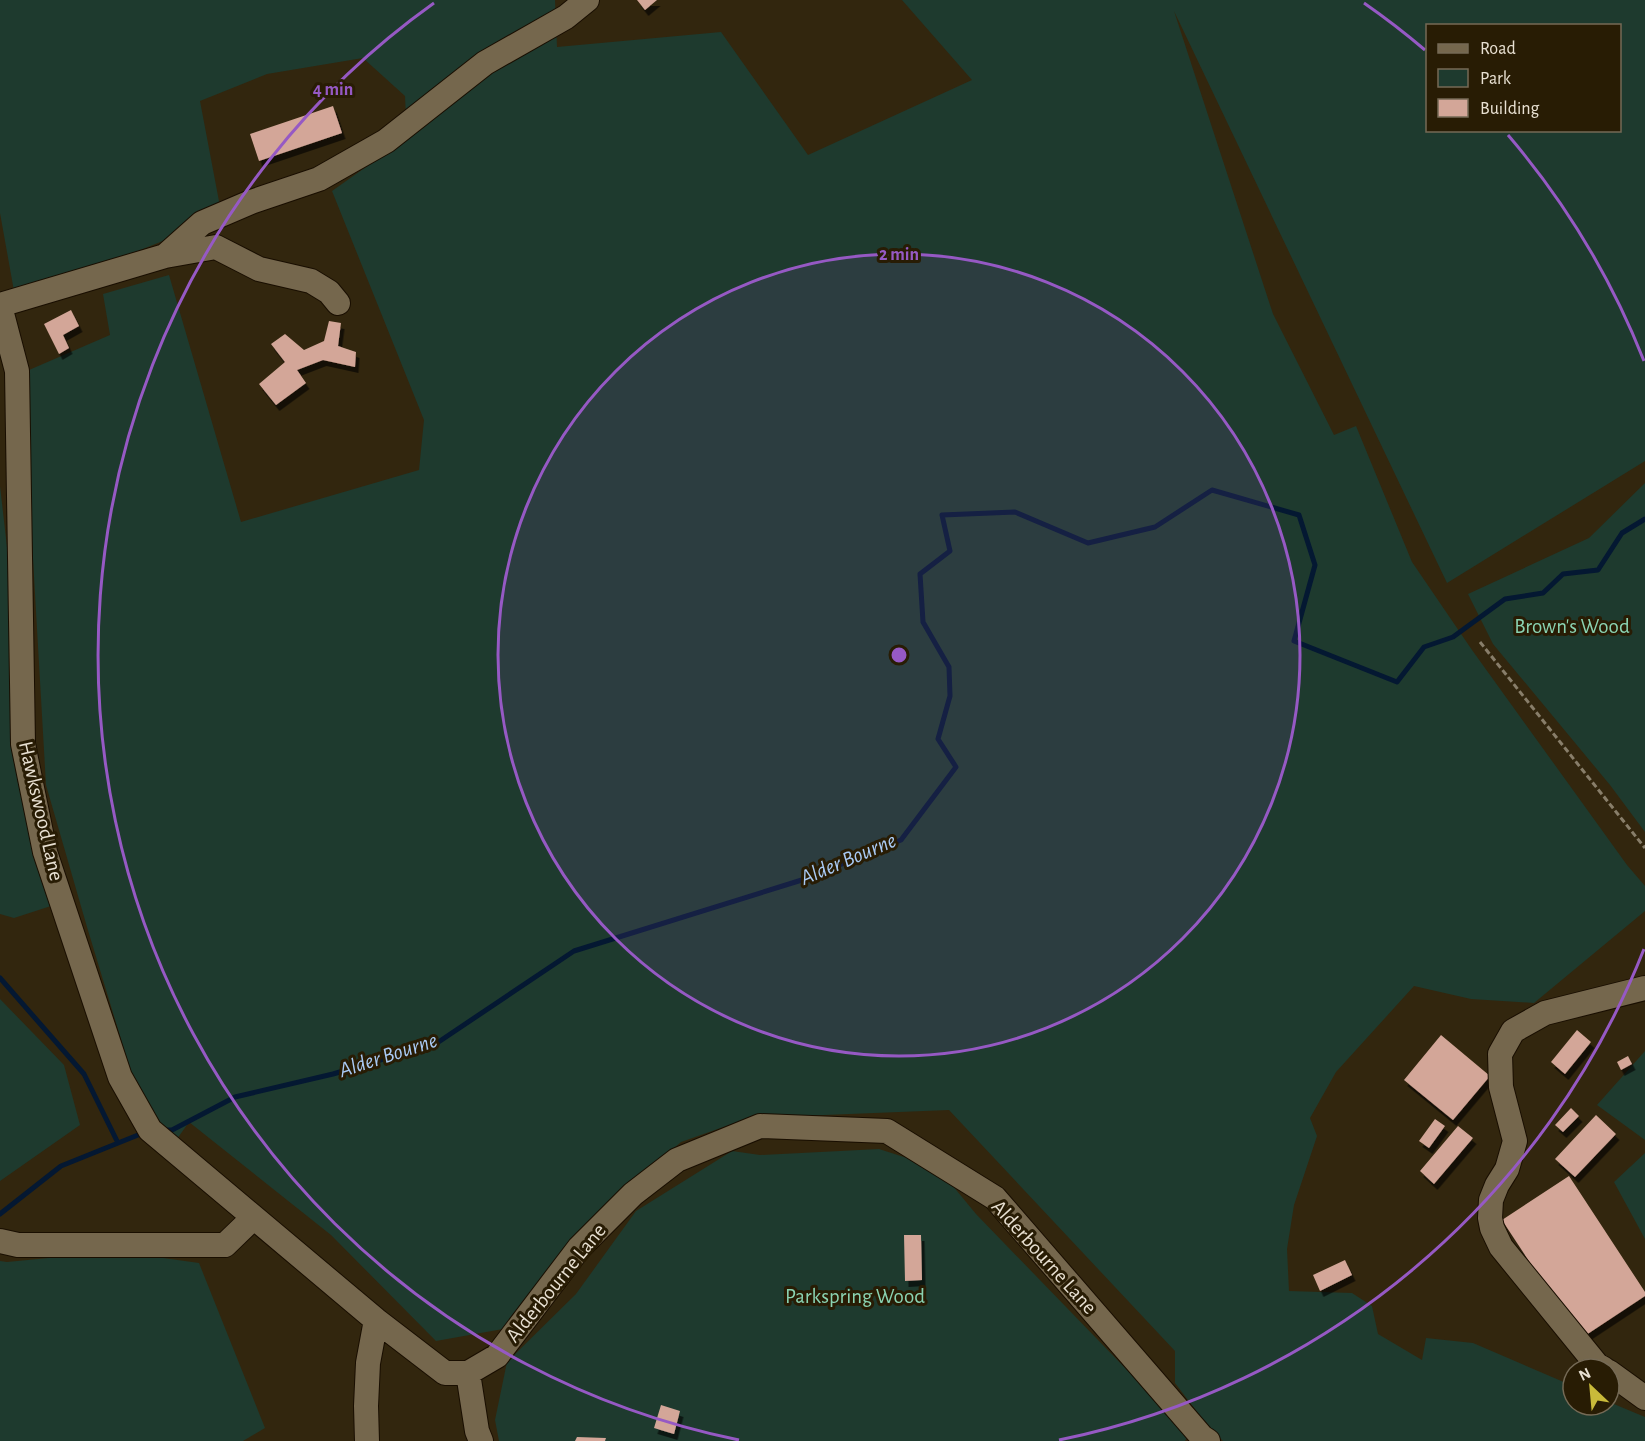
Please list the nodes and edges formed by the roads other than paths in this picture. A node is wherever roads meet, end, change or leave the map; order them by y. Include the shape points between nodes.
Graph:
1 (587, 0) edge
2 (165, 256) junction
3 (338, 303) dead end
4 (0, 305) edge
5 (1645, 988) edge
6 (253, 1218) junction
7 (0, 1241) edge
8 (376, 1320) junction
9 (1591, 1357) edge
10 (468, 1373) junction
11 (1621, 1381) edge
12 (1645, 1398) edge
13 (368, 1441) edge
14 (481, 1441) edge
15 (1208, 1441) edge

1 - 2 street via 566,17 485,63 386,141 319,179 202,223
2 - 3 street via 216,247 259,269 311,281
2 - 4 street
4 - 6 street, Hawkswood Lane via 17,371 23,744 45,852 120,1077 150,1130
5 - 9 street via 1545,1013 1513,1031 1500,1054 1501,1087 1515,1141 1508,1168 1491,1200 1492,1228 1501,1247
6 - 7 street via 225,1245 18,1245
6 - 8 street
8 - 10 street via 445,1373
8 - 13 street via 368,1363
10 - 14 street
10 - 15 street, Alderbourne Lane via 497,1356 579,1248 633,1194 677,1160 760,1126 887,1131 994,1198
11 - 12 street

